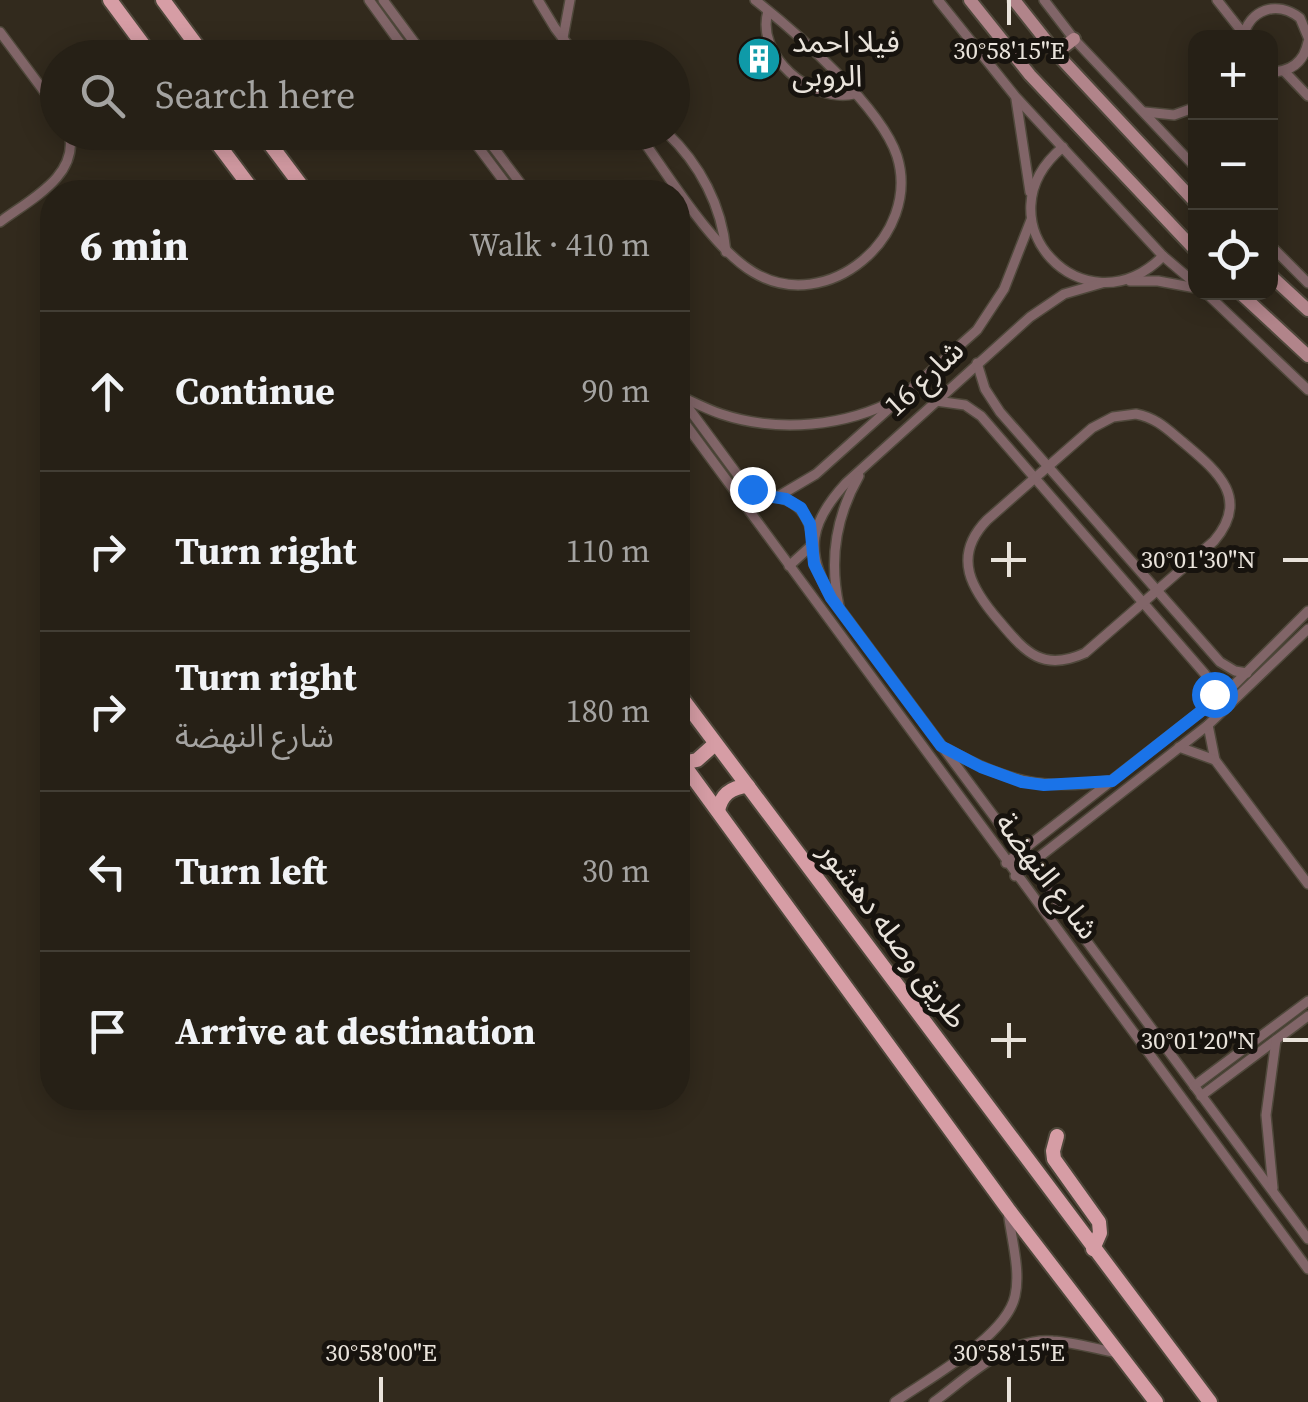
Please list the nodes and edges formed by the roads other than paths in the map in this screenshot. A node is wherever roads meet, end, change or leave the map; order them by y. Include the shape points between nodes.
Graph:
1 (110, 0) edge
2 (163, 0) edge
3 (368, 0) edge
4 (383, 0) edge
5 (538, 0) edge
6 (570, 0) edge
7 (755, 0) edge
8 (938, 0) edge
9 (970, 0) edge
10 (1014, 0) edge
11 (1044, 0) edge
12 (1217, 0) edge
13 (1272, 0) edge
14 (1286, 8) junction
15 (1308, 9) edge
16 (768, 11) junction
17 (1300, 18) junction
18 (1239, 30) edge
19 (1244, 30) edge
20 (0, 32) edge
21 (1308, 35) edge
22 (563, 38) joint
23 (1074, 39) junction
24 (140, 40) edge
25 (193, 40) edge
26 (398, 40) edge
27 (413, 40) edge
28 (1056, 54) junction
29 (1278, 72) edge
30 (1284, 72) junction
31 (40, 86) edge
32 (854, 94) junction
33 (1015, 96) junction
34 (1308, 96) edge
35 (1188, 110) edge
36 (1142, 112) junction
37 (1064, 147) junction
38 (70, 150) edge
39 (222, 150) edge
40 (274, 150) edge
41 (480, 150) edge
42 (496, 150) edge
43 (650, 150) edge
44 (684, 150) edge
45 (1188, 160) edge
46 (52, 180) edge
47 (245, 180) edge
48 (297, 180) edge
49 (503, 180) edge
50 (518, 180) edge
51 (673, 180) edge
52 (40, 190) edge
53 (1188, 194) edge
54 (1031, 200) junction
55 (690, 203) edge
56 (1031, 220) junction
57 (0, 222) edge
58 (1188, 242) edge
59 (726, 252) junction
60 (1278, 254) edge
61 (1163, 256) junction
62 (1188, 279) edge
63 (1127, 281) junction
64 (1278, 282) edge
65 (1102, 283) junction
66 (1308, 283) edge
67 (1188, 285) edge
68 (1213, 300) edge
69 (1248, 300) edge
70 (1308, 310) edge
71 (1308, 356) edge
72 (977, 363) junction
73 (914, 389) junction
74 (1308, 390) edge
75 (690, 399) edge
76 (936, 401) junction
77 (690, 410) edge
78 (690, 430) edge
79 (1048, 467) junction
80 (864, 468) junction
81 (1035, 478) junction
82 (772, 496) junction
83 (746, 506) junction
84 (812, 545) junction
85 (790, 566) junction
86 (1157, 591) junction
87 (1143, 603) junction
88 (839, 608) junction
89 (1308, 611) edge
90 (1308, 628) edge
91 (1269, 652) junction
92 (1278, 660) junction
93 (1247, 673) junction
94 (1214, 701) junction
95 (690, 709) edge
96 (1186, 725) junction
97 (1208, 725) junction
98 (1194, 735) junction
99 (716, 744) junction
100 (941, 746) junction
101 (1179, 748) junction
102 (690, 760) edge
103 (1215, 760) junction
104 (690, 773) edge
105 (1112, 781) junction
106 (748, 786) junction
107 (718, 811) junction
108 (1020, 852) junction
109 (1006, 864) junction
110 (1028, 864) junction
111 (1015, 876) junction
112 (1308, 884) edge
113 (1308, 1002) edge
114 (1308, 1016) edge
115 (1276, 1040) junction
116 (1194, 1086) junction
117 (1201, 1096) junction
118 (1057, 1136) dead end
119 (1277, 1195) junction
120 (1008, 1209) junction
121 (1266, 1210) junction
122 (1308, 1239) edge
123 (1093, 1250) junction
124 (1308, 1270) edge
125 (1120, 1354) junction
126 (895, 1402) edge
127 (934, 1402) edge
128 (1156, 1402) edge
129 (1210, 1402) edge

1 - 24 main road
2 - 25 main road
3 - 26 street
4 - 27 street
5 - 22 street
6 - 22 street
7 - 16 street
8 - 33 street
9 - 58 street via 1030,76
10 - 28 street
11 - 23 street
12 - 18 street
13 - 14 street
14 - 17 street
14 - 19 street via 1259,11
15 - 17 street
16 - 32 street
16 - 32 street via 767,40 785,66 820,92
17 - 21 street
20 - 31 street
21 - 30 street via 1299,63
23 - 28 street
23 - 36 street
28 - 53 street
29 - 30 street
30 - 34 street
32 - 59 street via 887,135 900,168 900,203 880,246 839,276 798,284 757,275
33 - 37 street
33 - 54 street
35 - 36 street
36 - 45 street
37 - 54 street via 1041,170
37 - 61 street
38 - 46 street
39 - 47 main road
40 - 48 main road
41 - 49 street
42 - 50 street
43 - 51 street
44 - 59 street via 708,186
52 - 57 street
54 - 56 street
55 - 59 street
56 - 65 street via 1048,257 1082,280
56 - 73 street, شارع 16 via 984,320
60 - 66 street
61 - 62 street
61 - 63 street
63 - 65 street
63 - 67 street
64 - 70 street
65 - 72 street, شارع 16 via 1048,304
68 - 74 street
69 - 71 street
72 - 76 street, شارع 16
72 - 79 street via 994,405
73 - 75 street via 846,418 797,425 735,418
73 - 82 street, شارع 16 via 816,474
76 - 80 street, شارع 16
76 - 81 street via 973,410
77 - 82 street via 740,478
78 - 83 street, شارع النهضة
79 - 81 street
79 - 86 street
79 - 86 street via 1102,422 1136,414 1158,421 1218,473 1229,495 1222,532
80 - 84 street, شارع 16 via 831,501
80 - 88 street via 836,535
81 - 87 street
81 - 87 street via 981,526 968,560 977,594 1024,651 1048,660 1073,658
82 - 83 street, شارع 16
82 - 84 street, شارع النهضة via 807,515
83 - 85 street, شارع النهضة
84 - 85 street
84 - 88 street, شارع النهضة via 818,573
85 - 109 street, شارع النهضة
86 - 87 street
86 - 93 street via 1220,662
87 - 94 street via 1205,674
88 - 100 street, شارع النهضة
89 - 91 street
90 - 92 street
91 - 92 street
91 - 93 street
92 - 97 street
93 - 94 street
94 - 96 street
95 - 99 main road, طريق وصله دهشور
96 - 98 street
96 - 105 street
97 - 98 street
97 - 103 street
98 - 101 street
99 - 102 main road
99 - 106 main road, طريق وصله دهشور
100 - 105 street via 1022,782
100 - 108 street, شارع النهضة
101 - 103 street
101 - 110 street
103 - 112 street
104 - 107 main road
105 - 108 street
106 - 107 main road via 731,790
106 - 123 main road, طريق وصله دهشور
107 - 120 main road
108 - 109 street
108 - 110 street, شارع النهضة
109 - 111 street, شارع النهضة
110 - 111 street
110 - 116 street, شارع النهضة
111 - 121 street, شارع النهضة
113 - 116 street
114 - 115 street
115 - 117 street
115 - 119 street via 1266,1115
116 - 117 street, شارع النهضة
117 - 119 street, شارع النهضة
118 - 123 main road via 1054,1159 1099,1222
119 - 121 street
119 - 122 street, شارع النهضة
120 - 125 main road
120 - 126 street via 1016,1278 1009,1312
121 - 124 street, شارع النهضة
123 - 129 main road, طريق وصله دهشور
125 - 127 street via 1032,1342 998,1355
125 - 128 main road

